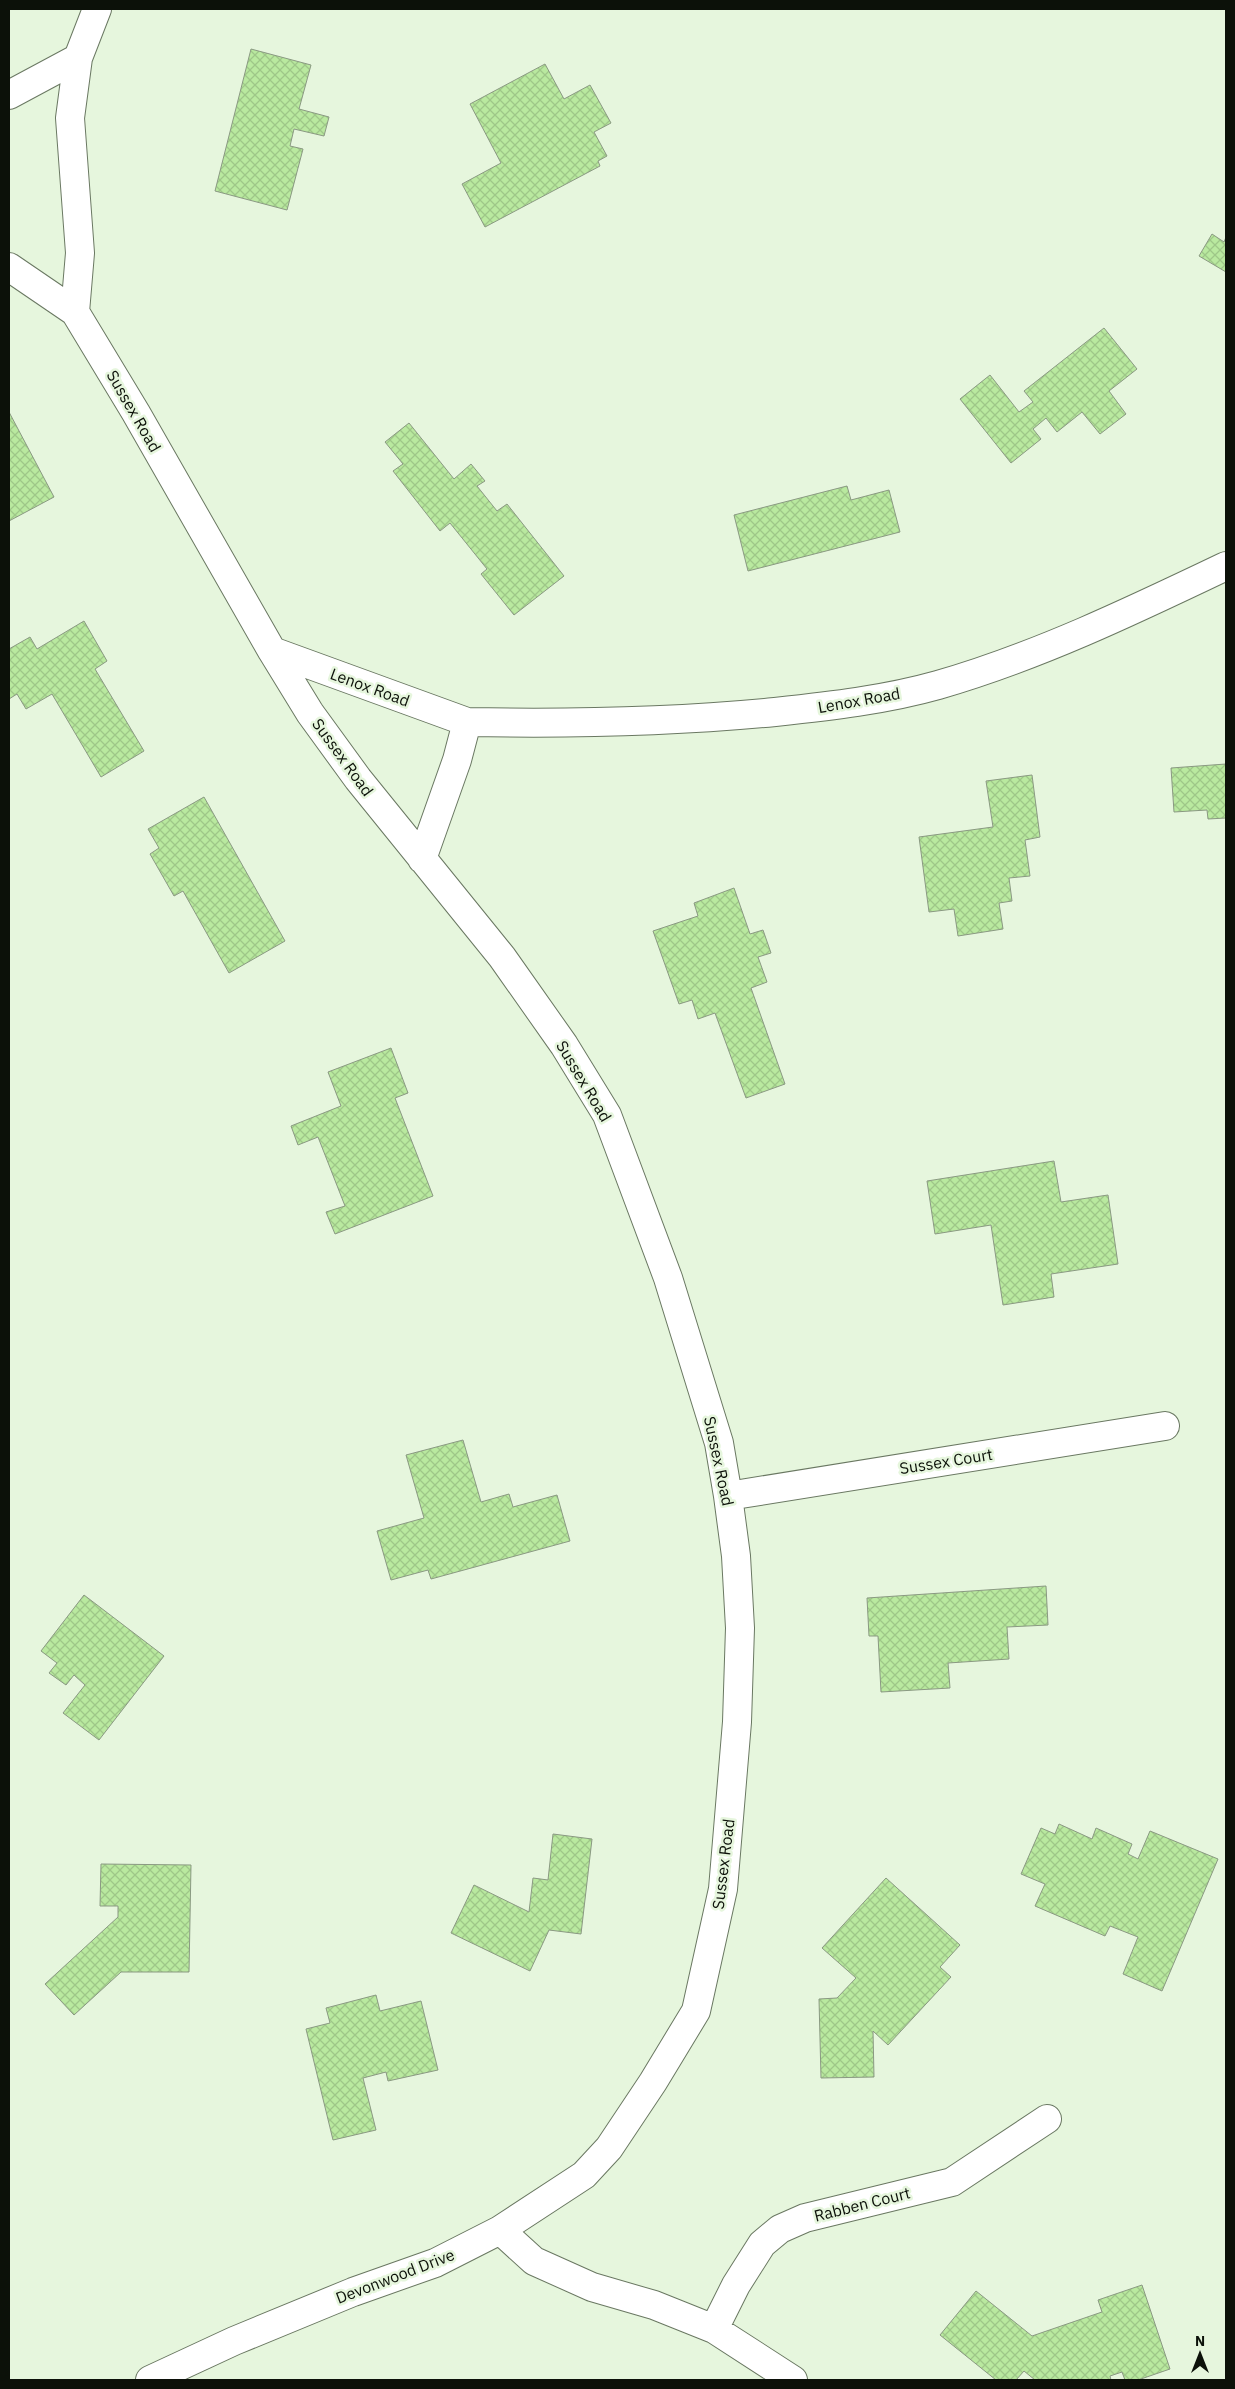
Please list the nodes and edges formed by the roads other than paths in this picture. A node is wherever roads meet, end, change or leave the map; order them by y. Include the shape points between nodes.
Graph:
1 (97, 9) edge
2 (78, 58) junction
3 (9, 95) edge
4 (9, 267) edge
5 (75, 312) junction
6 (1226, 566) edge
7 (272, 651) junction
8 (467, 722) junction
9 (422, 859) junction
10 (1165, 1426) dead end
11 (728, 1496) junction
12 (1047, 2119) dead end
13 (500, 2230) junction
14 (714, 2328) junction
15 (150, 2380) edge
16 (793, 2380) edge

1 - 2 street
2 - 3 street
2 - 5 street via 70,118 80,253
4 - 5 street
5 - 7 street, Sussex Road
6 - 8 street, Lenox Road via 1160,598 1034,651 938,685 846,705 705,719 561,724
7 - 8 street, Lenox Road
7 - 9 street, Sussex Road via 310,713
8 - 9 street
9 - 11 street, Sussex Road via 507,965 564,1045 607,1115 668,1278 719,1443
10 - 11 street, Sussex Court
11 - 13 street, Sussex Road via 736,1556 740,1628 737,1722 723,1889 696,2011 654,2082 608,2148 584,2175
12 - 14 street, Rabben Court via 952,2182 805,2218 780,2229 762,2244
13 - 14 street via 534,2261 561,2274
13 - 15 street, Devonwood Drive via 435,2263 353,2292
14 - 16 street

